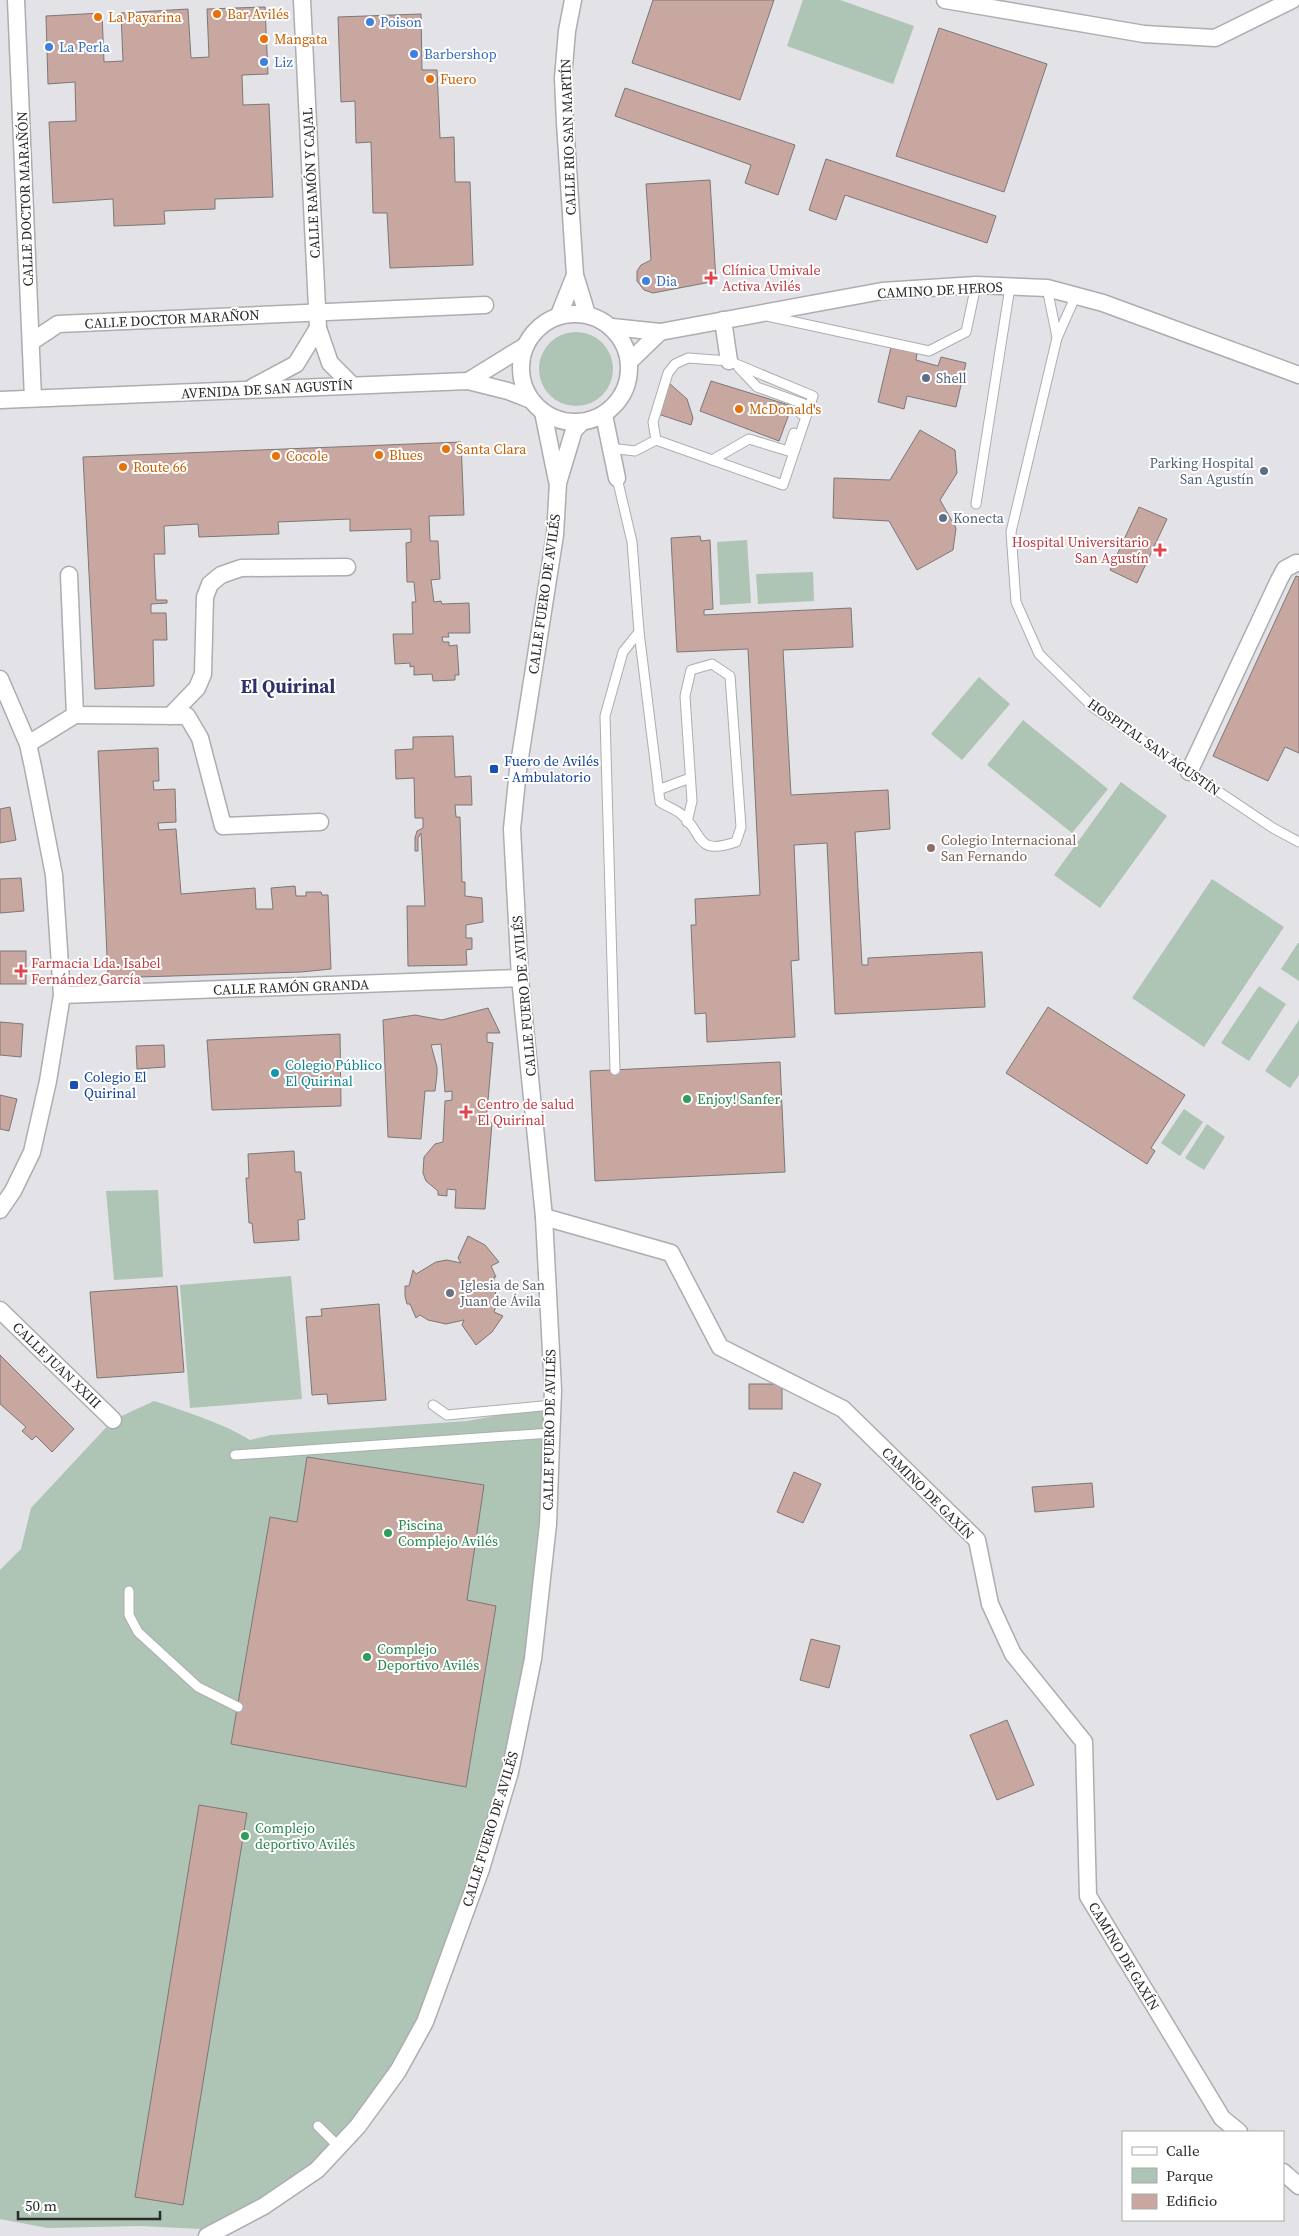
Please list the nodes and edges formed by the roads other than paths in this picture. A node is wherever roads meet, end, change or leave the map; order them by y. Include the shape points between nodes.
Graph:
1 (16, 0) edge
2 (302, 0) edge
3 (573, 0) edge
4 (944, 0) edge
5 (1292, 0) edge
6 (575, 275) junction
7 (976, 285) junction
8 (1010, 287) junction
9 (1047, 288) junction
10 (1076, 295) junction
11 (485, 305) dead end
12 (587, 314) junction
13 (757, 314) junction
14 (559, 316) junction
15 (318, 320) junction
16 (724, 320) junction
17 (612, 327) junction
18 (660, 332) junction
19 (1057, 338) junction
20 (31, 342) junction
21 (525, 346) junction
22 (630, 361) junction
23 (732, 363) junction
24 (1299, 375) edge
25 (468, 381) junction
26 (352, 385) junction
27 (246, 390) junction
28 (34, 398) junction
29 (0, 400) edge
30 (531, 400) junction
31 (543, 412) junction
32 (604, 415) junction
33 (581, 423) junction
34 (656, 440) junction
35 (610, 448) junction
36 (712, 460) junction
37 (617, 478) joint
38 (558, 483) junction
39 (976, 504) dead end
40 (1299, 564) edge
41 (348, 567) dead end
42 (69, 575) dead end
43 (639, 632) junction
44 (0, 679) edge
45 (75, 715) junction
46 (170, 716) junction
47 (28, 744) junction
48 (1189, 772) junction
49 (690, 778) junction
50 (658, 790) junction
51 (320, 822) dead end
52 (687, 822) junction
53 (1299, 842) edge
54 (520, 978) junction
55 (62, 995) junction
56 (615, 1070) dead end
57 (0, 1210) edge
58 (544, 1217) junction
59 (0, 1310) edge
60 (433, 1405) dead end
61 (552, 1405) junction
62 (113, 1420) dead end
63 (551, 1433) junction
64 (235, 1455) dead end
65 (129, 1591) dead end
66 (238, 1707) dead end
67 (318, 2126) dead end
68 (1237, 2131) edge
69 (339, 2147) junction
70 (1284, 2173) edge
71 (1299, 2186) edge
72 (207, 2236) edge

1 - 20 street, CALLE DOCTOR MARAÑÓN
2 - 15 street, CALLE RAMÓN Y CAJAL
3 - 6 street, CALLE RIO SAN MARTÍN via 563,78
4 - 5 street via 1144,34 1215,38
6 - 12 street
6 - 14 street
7 - 8 street, CAMINO DE HEROS
7 - 13 street, CAMINO DE HEROS via 882,291
7 - 13 lane via 966,332 929,351
8 - 9 street, CAMINO DE HEROS
8 - 39 lane
9 - 10 street, CAMINO DE HEROS
9 - 19 lane, HOSPITAL SAN AGUSTÍN
10 - 19 lane, HOSPITAL SAN AGUSTÍN
10 - 24 street, CAMINO DE HEROS
11 - 15 street, CALLE DOCTOR MARAÑON
12 - 14 street
12 - 17 street
13 - 16 street, CAMINO DE HEROS
14 - 21 street via 543,324
15 - 20 street, CALLE DOCTOR MARAÑON via 58,324
15 - 26 street, CALLE RAMÓN Y CAJAL via 330,364
15 - 27 street via 296,364
16 - 18 street, CAMINO DE HEROS
16 - 23 street
17 - 18 street, CAMINO DE HEROS
17 - 22 street via 624,343
18 - 22 street
19 - 48 lane, HOSPITAL SAN AGUSTÍN via 1011,532 1016,602 1039,654 1087,702
20 - 28 street, CALLE DOCTOR MARAÑÓN
21 - 25 street
21 - 30 street via 521,360 522,377
22 - 32 street via 629,381 623,395
23 - 34 lane via 688,358 675,364 668,373 652,422
23 - 36 lane via 757,387 804,404 788,451 749,439
23 - 36 lane via 813,396 783,485
25 - 26 street, AVENIDA DE SAN AGUSTÍN
25 - 30 street, AVENIDA DE SAN AGUSTÍN
26 - 27 street, AVENIDA DE SAN AGUSTÍN
27 - 28 street, AVENIDA DE SAN AGUSTÍN
28 - 29 street, AVENIDA DE SAN AGUSTÍN
30 - 31 street
31 - 33 street via 568,422
31 - 38 street, CALLE FUERO DE AVILÉS
32 - 33 street
32 - 35 street
33 - 38 street, CALLE FUERO DE AVILÉS via 574,430
34 - 35 lane via 635,452
34 - 36 lane
35 - 37 street
37 - 43 lane via 632,542
38 - 54 street, CALLE FUERO DE AVILÉS via 555,535 518,770 512,829
40 - 48 street via 1296,562 1285,569 1279,580
41 - 46 street via 242,568 221,575 210,584 205,597 203,674 197,688
42 - 45 street
43 - 50 lane
43 - 56 lane via 623,652 605,716
44 - 47 street
45 - 46 street
45 - 47 street
46 - 51 street via 187,716 200,738 223,826
47 - 55 street via 54,875
48 - 53 lane, HOSPITAL SAN AGUSTÍN via 1272,828
49 - 50 lane
49 - 52 lane via 692,801
49 - 52 lane via 685,696 691,670 712,664 730,676 741,827 736,842 718,848 701,842
50 - 52 lane via 660,802 681,814
54 - 55 street, CALLE RAMÓN GRANDA
54 - 58 street, CALLE FUERO DE AVILÉS
55 - 57 street via 32,1152 14,1191
58 - 61 street, CALLE FUERO DE AVILÉS
58 - 68 street, CAMINO DE GAXÍN via 671,1253 720,1347 843,1409 977,1540 990,1604 1013,1654 1084,1742 1088,1896 1222,2118
59 - 62 street, CALLE JUAN XXIII
60 - 61 lane via 447,1415
61 - 63 street, CALLE FUERO DE AVILÉS
63 - 64 lane
63 - 69 street, CALLE FUERO DE AVILÉS via 548,1524 533,1659 510,1772 481,1869 425,2022 398,2071
65 - 66 lane via 130,1614 138,1632 198,1687
67 - 69 lane
69 - 72 street, CALLE FUERO DE AVILÉS via 317,2170 264,2206
70 - 71 street

